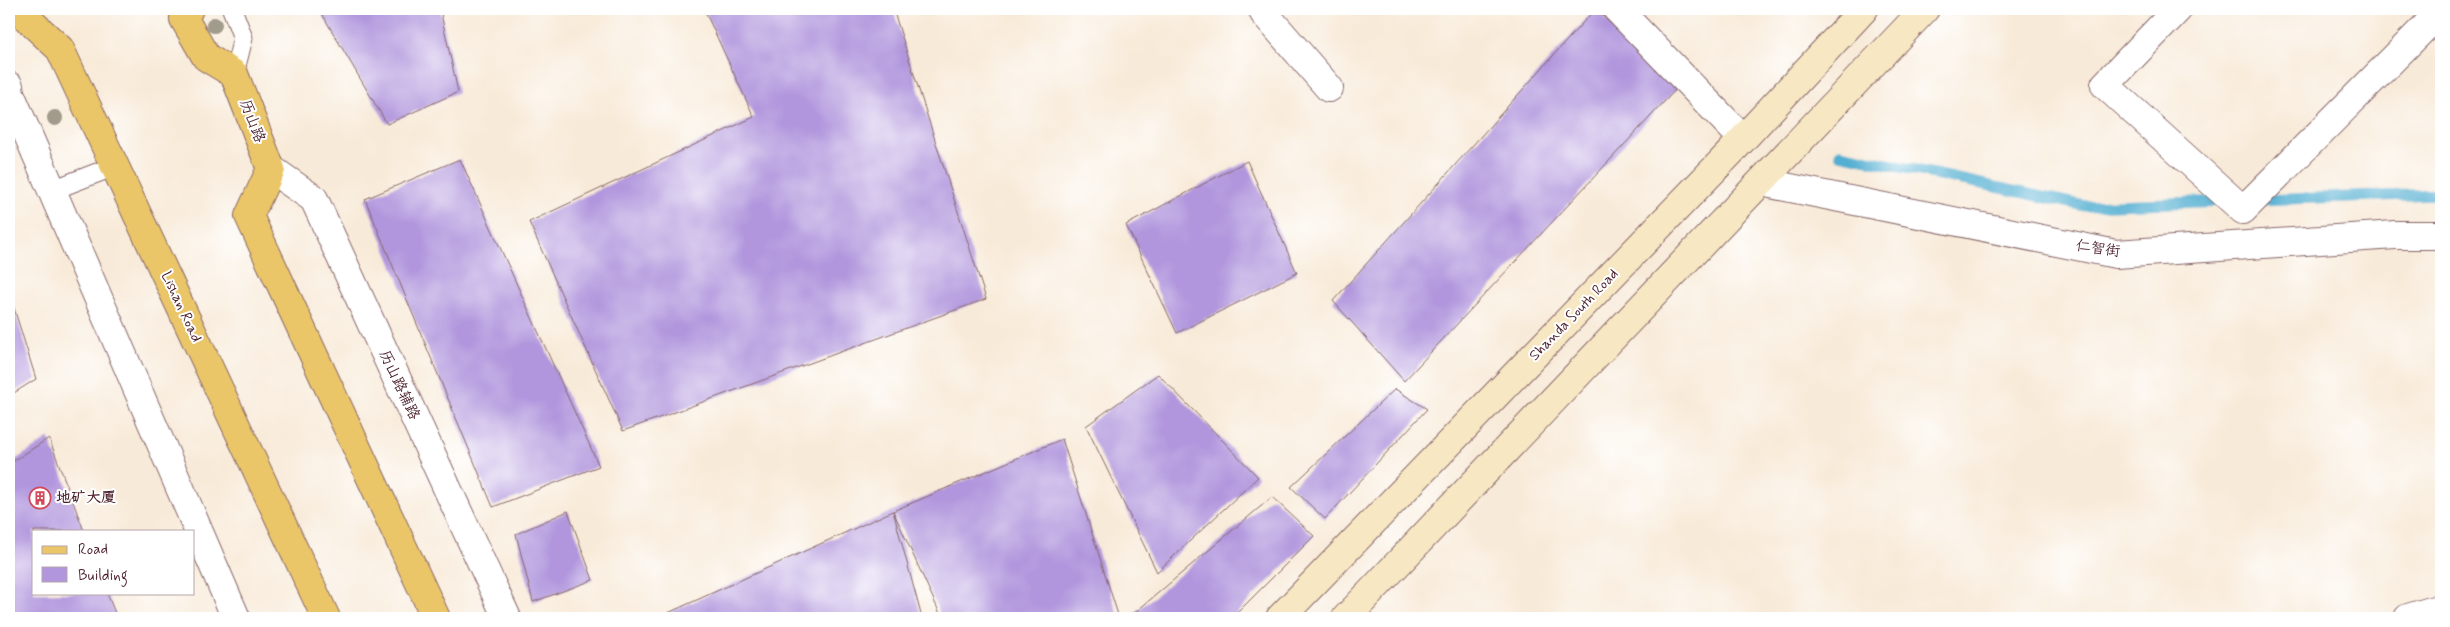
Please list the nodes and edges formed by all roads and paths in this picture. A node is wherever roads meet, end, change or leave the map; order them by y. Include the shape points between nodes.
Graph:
1 (17, 9) edge
2 (189, 9) edge
3 (232, 9) edge
4 (1264, 9) edge
5 (1617, 9) edge
6 (1864, 9) edge
7 (1925, 9) edge
8 (2178, 9) edge
9 (2441, 11) edge
10 (234, 74) junction
11 (9, 86) edge
12 (1330, 88) dead end
13 (1743, 139) junction
14 (115, 166) junction
15 (271, 169) junction
16 (1762, 182) junction
17 (50, 191) junction
18 (2441, 235) edge
19 (2441, 608) edge
20 (236, 618) edge
21 (326, 618) edge
22 (436, 618) edge
23 (507, 618) edge
24 (1280, 618) edge
25 (1346, 618) edge
26 (2408, 618) edge

1 - 14 main road, Lishan Road via 60,49
2 - 10 main road via 184,19 206,57
3 - 10 lane via 244,38
4 - 12 street via 1264,13
5 - 13 street
6 - 13 main road, Shanda South Road
7 - 16 main road
8 - 9 street via 2104,85 2243,210
10 - 15 main road, 历山路
11 - 17 street
13 - 24 main road, Shanda South Road
14 - 17 lane
14 - 21 main road, Lishan Road
15 - 22 main road via 249,216
15 - 23 street, 历山路辅路 via 314,199
16 - 18 street, 仁智街 via 2116,254 2395,234
16 - 25 main road
17 - 20 street
19 - 26 street

